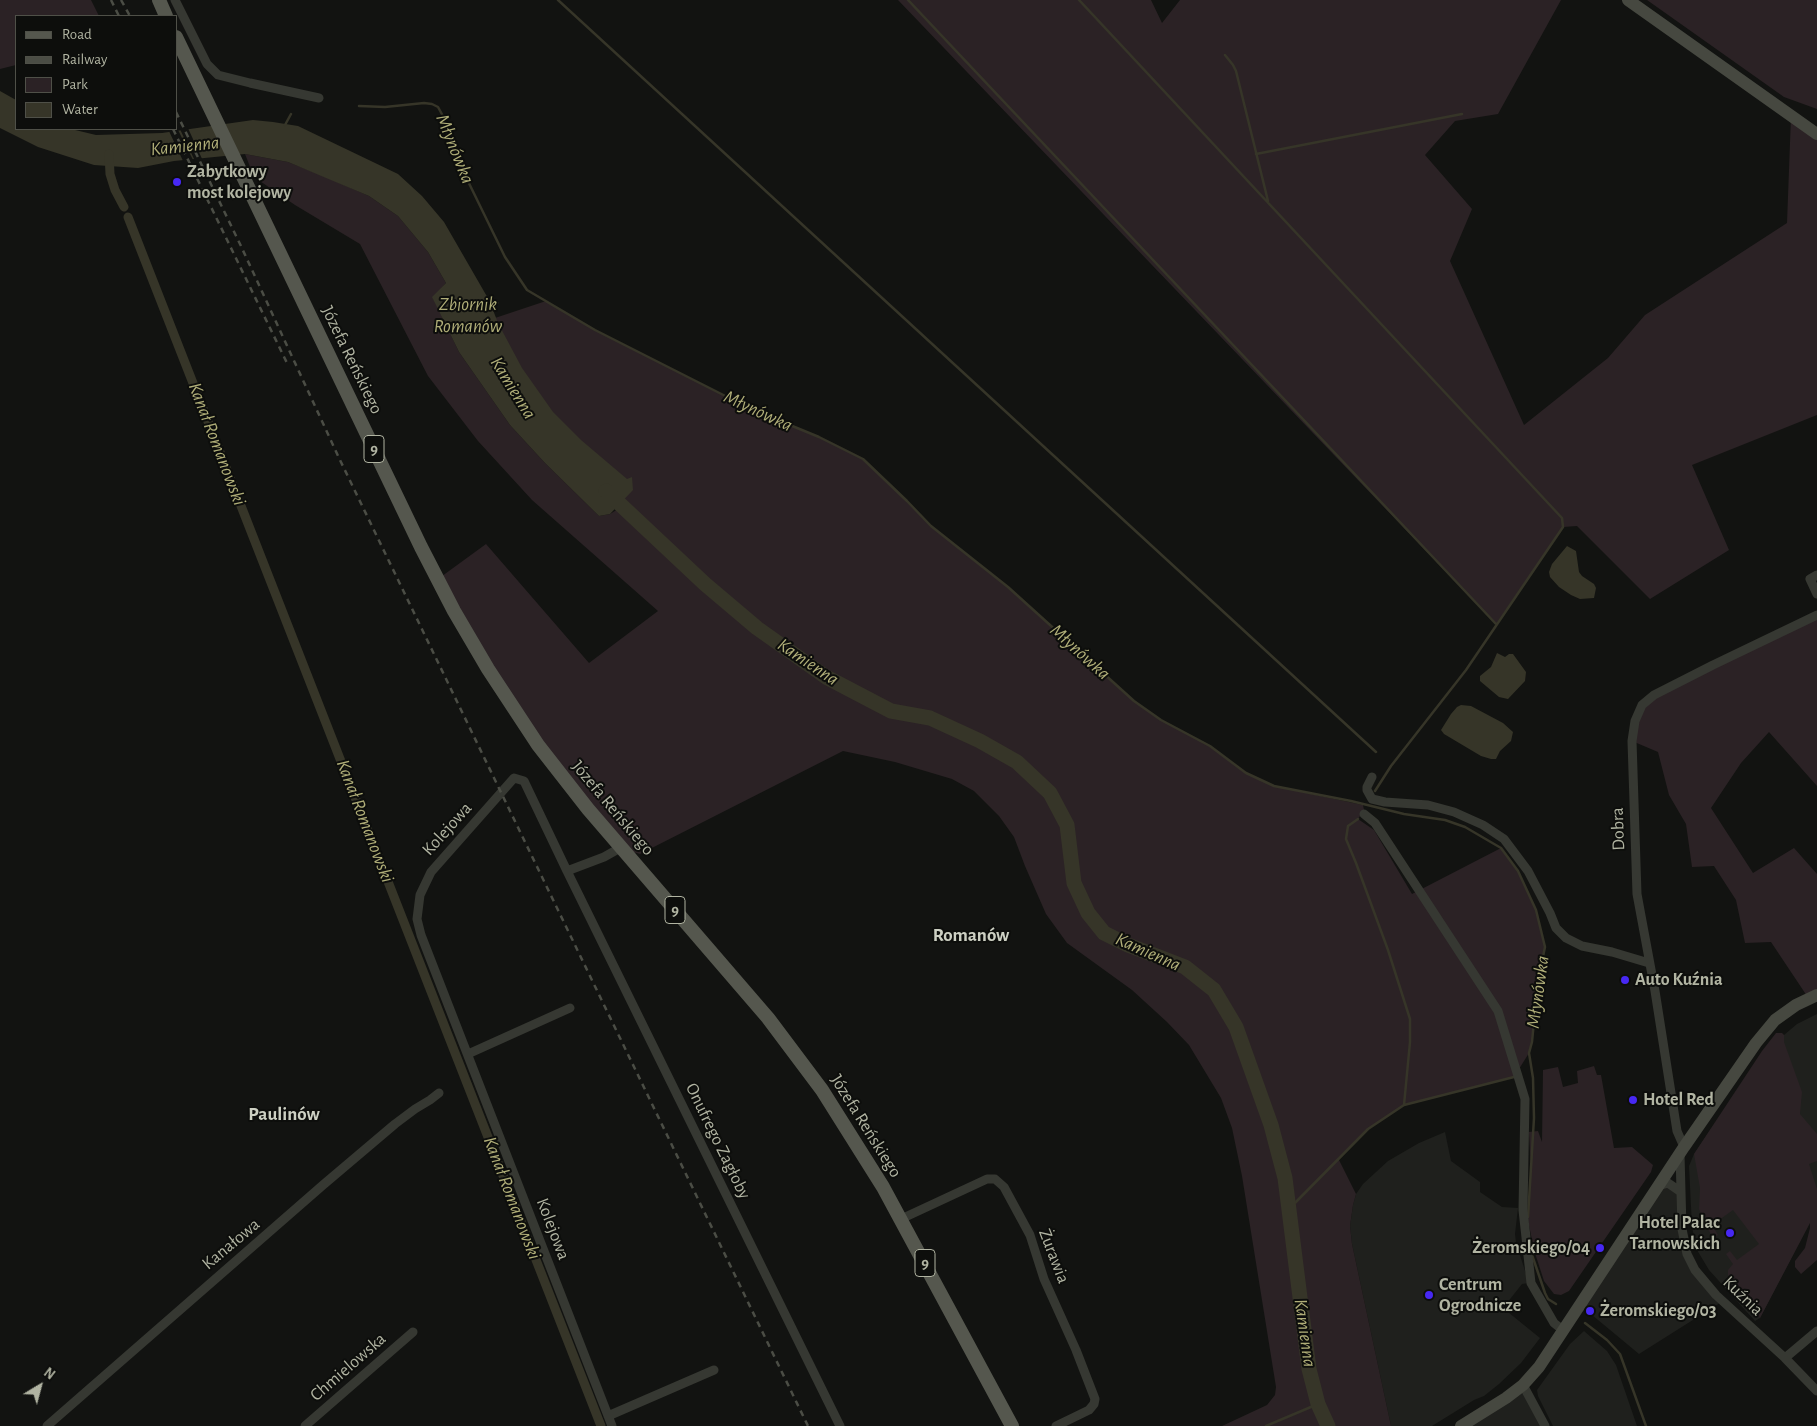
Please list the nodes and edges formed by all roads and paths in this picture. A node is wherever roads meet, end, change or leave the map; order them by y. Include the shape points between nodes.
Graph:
1 (159, 0) edge
2 (175, 0) edge
3 (1628, 0) edge
4 (166, 15) edge
5 (178, 41) edge
6 (319, 98) dead end
7 (1817, 134) edge
8 (1817, 575) edge
9 (1817, 594) edge
10 (1817, 615) edge
11 (1372, 777) dead end
12 (518, 778) joint
13 (1364, 814) dead end
14 (620, 848) junction
15 (567, 870) junction
16 (1649, 963) junction
17 (1817, 995) edge
18 (570, 1008) dead end
19 (468, 1054) junction
20 (439, 1093) dead end
21 (1682, 1150) junction
22 (1658, 1186) junction
23 (1681, 1192) junction
24 (901, 1219) junction
25 (1564, 1331) junction
26 (413, 1332) dead end
27 (1817, 1332) edge
28 (1785, 1358) junction
29 (714, 1370) dead end
30 (1523, 1385) junction
31 (1817, 1391) edge
32 (608, 1416) junction
33 (47, 1426) edge
34 (305, 1426) edge
35 (612, 1426) edge
36 (840, 1426) edge
37 (1012, 1426) edge
38 (1056, 1426) edge
39 (1461, 1426) edge
40 (1545, 1426) edge

1 - 4 main road
2 - 6 street via 207,64 218,75
3 - 7 street
5 - 14 main road, Józefa Reńskiego / 9 via 462,626 538,745
8 - 9 street via 1810,579
10 - 16 street, Dobra via 1654,695 1637,714 1632,741 1637,894
11 - 16 street via 1367,787 1372,799 1428,805 1454,812 1504,839 1528,871 1556,928 1566,938 1582,946
12 - 15 street, Onufrego Zagłoby via 524,781 533,797
12 - 19 street, Kolejowa via 511,780 430,872 420,895 417,919 421,935
13 - 25 street via 1375,823 1498,1012 1525,1099 1523,1210 1530,1283 1554,1323
14 - 15 street
14 - 24 main road, Józefa Reńskiego / 9 via 733,976 797,1055 855,1139
15 - 36 street, Onufrego Zagłoby
16 - 21 street, Dobra
17 - 21 street via 1782,1015 1766,1029
18 - 19 street
19 - 32 street, Kolejowa
20 - 33 street, Kanałowa via 401,1119 338,1172
21 - 22 street
21 - 23 street, Kuźnia
22 - 23 street via 1668,1183
22 - 25 street
23 - 28 street, Kuźnia via 1684,1241 1696,1270 1716,1295
24 - 37 main road, Józefa Reńskiego / 9
24 - 38 street, Żurawia via 987,1179 995,1179 1004,1187 1030,1235 1044,1279 1095,1399 1089,1410
25 - 30 street
26 - 34 street, Chmielowska
27 - 28 street
28 - 31 street, Kuźnia
29 - 32 street
30 - 39 street
30 - 40 street
32 - 35 street, Kolejowa

